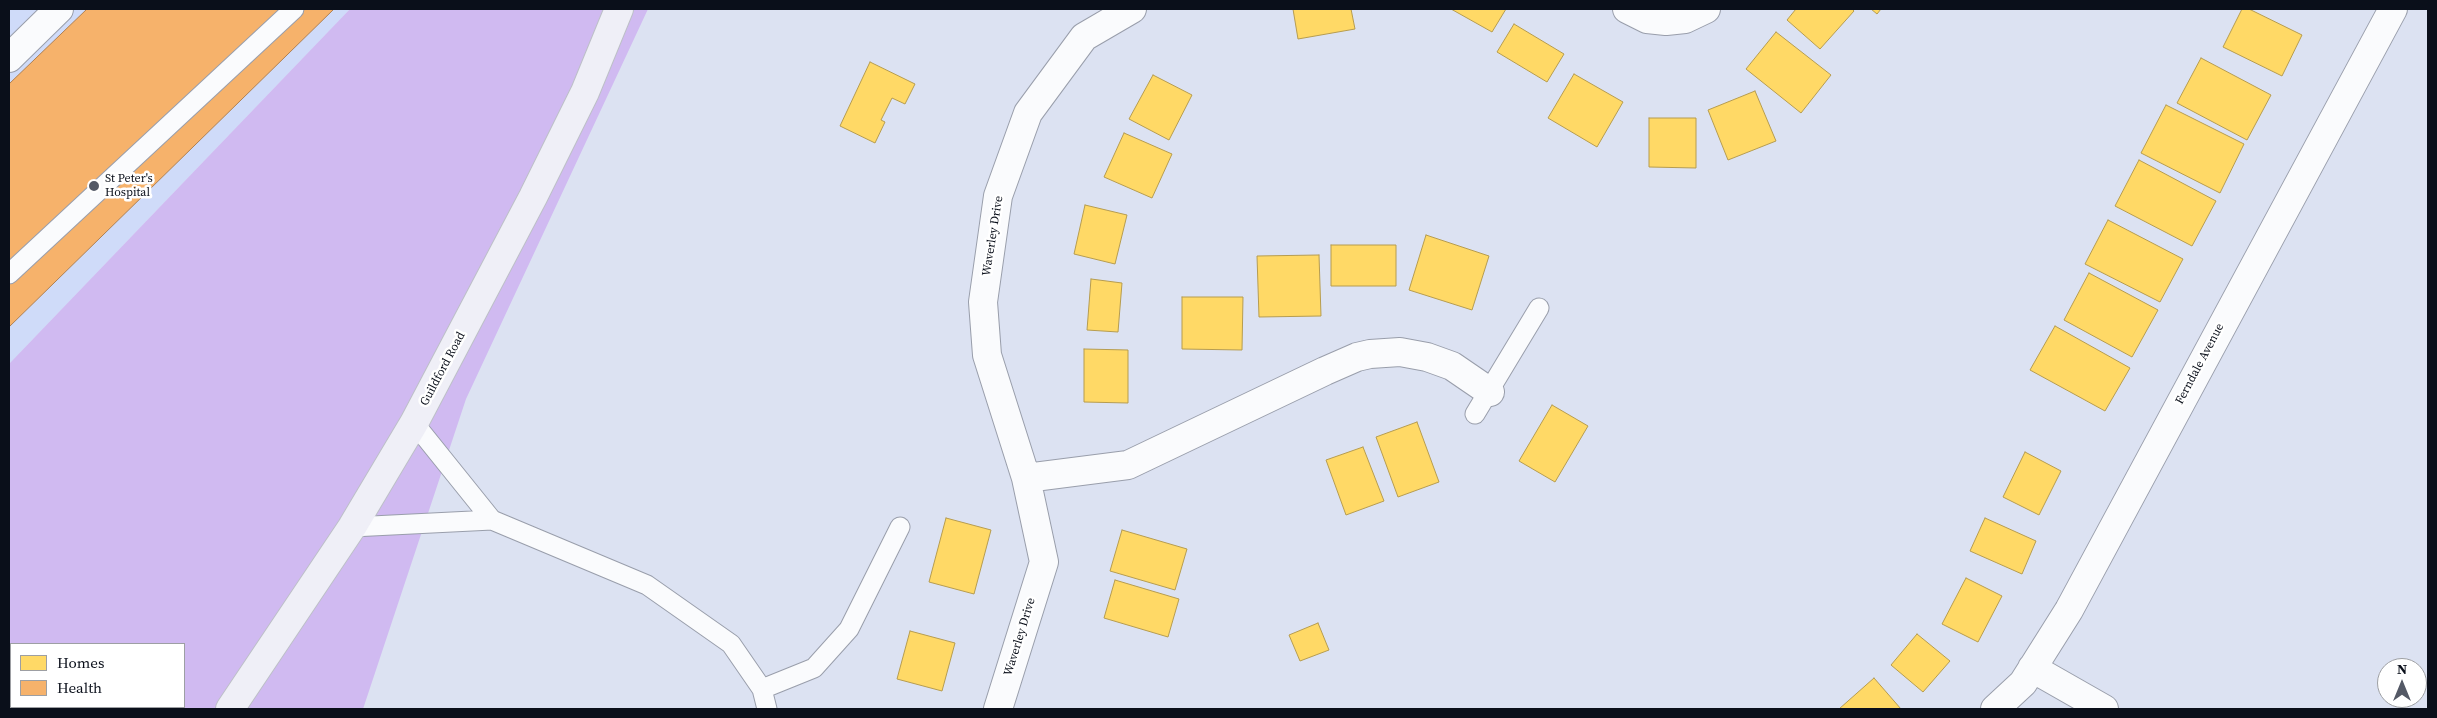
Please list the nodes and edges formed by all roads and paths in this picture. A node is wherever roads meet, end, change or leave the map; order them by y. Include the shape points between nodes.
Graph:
1 (60, 9) edge
2 (294, 9) edge
3 (619, 9) edge
4 (1132, 9) edge
5 (1628, 9) edge
6 (1706, 9) edge
7 (2393, 9) edge
8 (9, 58) edge
9 (9, 274) edge
10 (1539, 308) dead end
11 (1483, 403) joint
12 (414, 423) junction
13 (1026, 478) junction
14 (492, 520) junction
15 (352, 527) junction
16 (900, 527) dead end
17 (2032, 668) junction
18 (762, 689) junction
19 (230, 709) edge
20 (767, 709) edge
21 (998, 709) edge
22 (1995, 709) edge
23 (2104, 709) edge

1 - 8 street
2 - 9 lane
3 - 12 main road, Guildford Road via 580,101
4 - 13 street, Waverley Drive via 1084,37 1028,113 998,196 983,302 987,355
5 - 6 street via 1647,19 1666,22 1685,19
7 - 17 street, Ferndale Avenue via 2069,610
10 - 11 lane
11 - 13 street via 1452,366 1400,352 1370,354 1325,371 1128,465
12 - 14 lane
12 - 15 main road, Guildford Road
13 - 21 street, Waverley Drive via 1044,562
14 - 15 lane
14 - 18 lane via 647,585 731,644
15 - 19 main road, Guildford Road
16 - 18 lane via 849,630 814,668
17 - 22 street, Ferndale Avenue via 2023,682
17 - 23 street
18 - 20 lane

